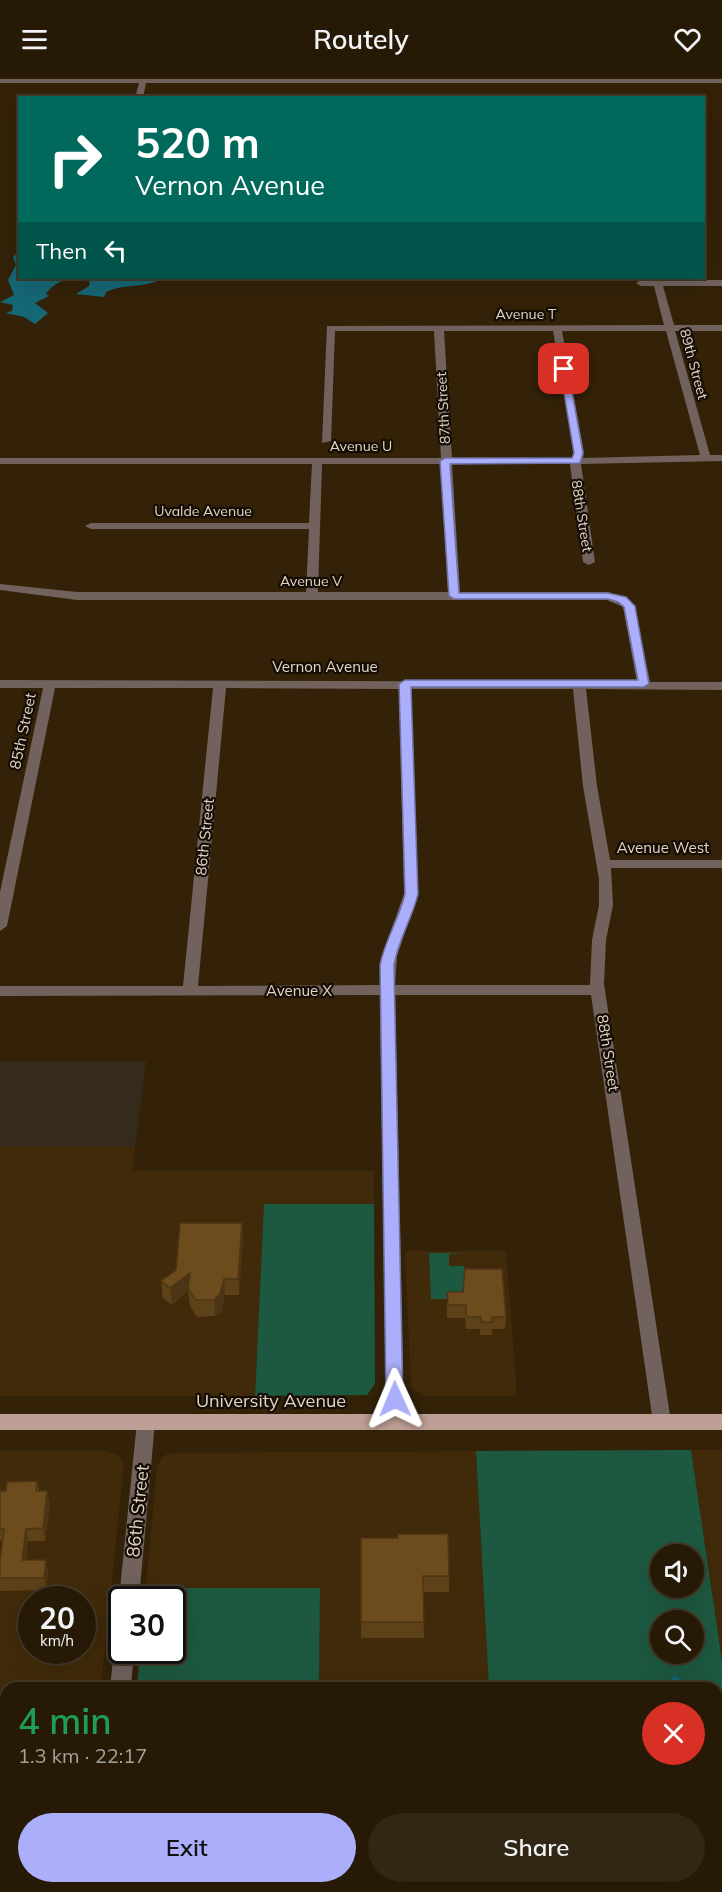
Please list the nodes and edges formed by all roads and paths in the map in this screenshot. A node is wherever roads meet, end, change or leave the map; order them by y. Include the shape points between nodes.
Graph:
1 (32, 80) edge
2 (143, 80) edge
3 (0, 81) edge
4 (722, 81) edge
5 (139, 96) edge
6 (657, 280) edge
7 (641, 283) dead end
8 (722, 283) edge
9 (439, 328) junction
10 (557, 328) junction
11 (670, 328) junction
12 (722, 328) edge
13 (326, 441) dead end
14 (706, 458) junction
15 (722, 458) edge
16 (0, 461) edge
17 (317, 461) junction
18 (445, 461) junction
19 (576, 461) junction
20 (91, 526) dead end
21 (315, 526) junction
22 (589, 562) dead end
23 (0, 587) edge
24 (312, 596) junction
25 (454, 596) junction
26 (0, 684) edge
27 (50, 684) junction
28 (220, 684) junction
29 (405, 684) junction
30 (579, 684) junction
31 (644, 684) junction
32 (722, 686) edge
33 (603, 864) junction
34 (722, 864) edge
35 (0, 926) edge
36 (190, 990) junction
37 (598, 990) junction
38 (0, 991) edge
39 (388, 991) junction
40 (0, 1422) edge
41 (147, 1422) junction
42 (395, 1422) junction
43 (662, 1422) junction
44 (722, 1422) edge
45 (130, 1586) edge
46 (123, 1664) edge
47 (121, 1682) edge

1 - 2 street
1 - 3 street
2 - 4 street
2 - 5 street
6 - 7 street
6 - 8 street
6 - 11 street, 89th Street
9 - 10 street, Avenue T
9 - 13 street, Avenue T via 330,328
9 - 18 street, 87th Street
10 - 11 street, Avenue T
10 - 19 street, 88th Street via 579,453
11 - 12 street, Avenue T
11 - 14 street, 89th Street
14 - 15 street, Avenue U
14 - 19 street, Avenue U
16 - 17 street, Avenue U
17 - 18 street, Avenue U
17 - 21 street
18 - 19 street, Avenue U
18 - 25 street, 87th Street
19 - 22 street, 88th Street
20 - 21 street, Uvalde Avenue
21 - 24 street
23 - 24 street, Avenue V via 77,596
24 - 25 street, Avenue V
25 - 31 street, Avenue V via 608,596 622,600 629,606
26 - 27 street, Vernon Avenue
27 - 28 street, Vernon Avenue
27 - 35 street, 85th Street
28 - 29 street, Vernon Avenue
28 - 36 street, 86th Street
29 - 30 street, Vernon Avenue
29 - 39 street via 411,894 391,943
30 - 31 street, Vernon Avenue
30 - 33 street, 88th Street
31 - 32 street, Vernon Avenue
33 - 34 street, Avenue West
33 - 37 street, 88th Street via 606,905 599,940
36 - 38 street, Avenue X
36 - 39 street, Avenue X
37 - 39 street, Avenue X
37 - 43 street, 88th Street
39 - 42 street
40 - 41 main road, University Avenue
41 - 42 main road, University Avenue
41 - 45 street, 86th Street
42 - 43 main road, University Avenue
43 - 44 main road, University Avenue
46 - 47 street

